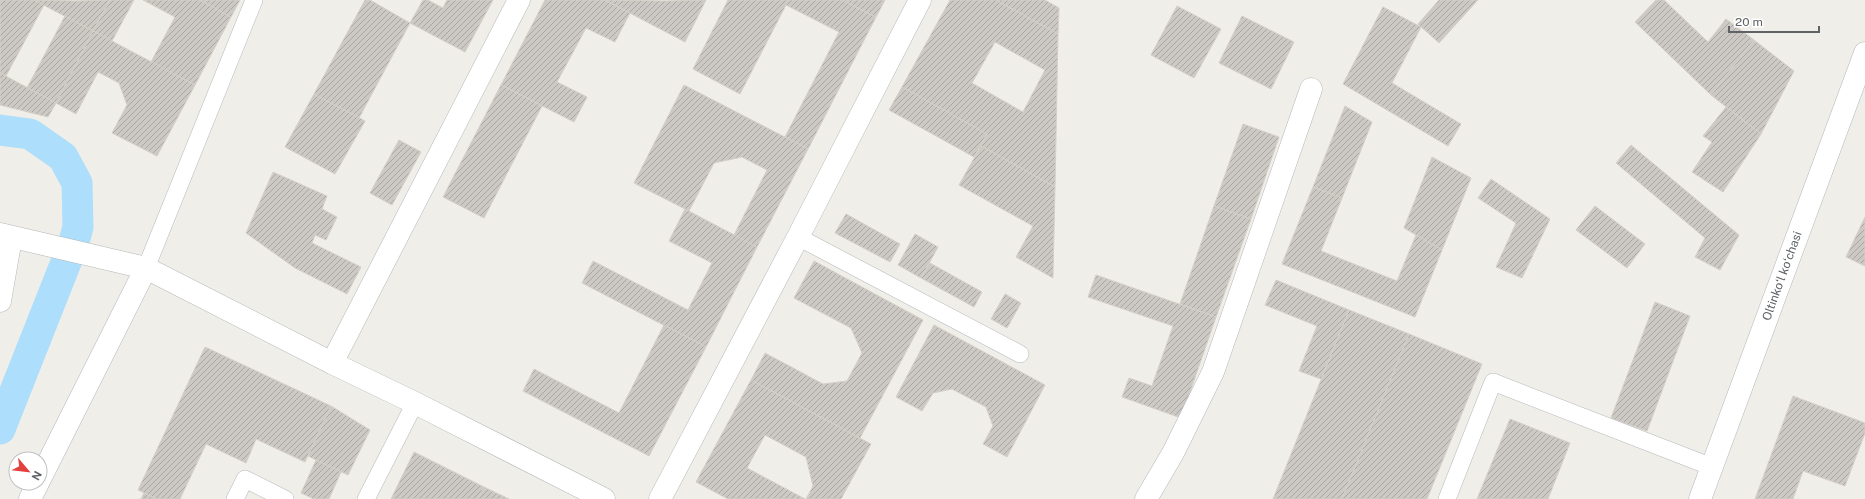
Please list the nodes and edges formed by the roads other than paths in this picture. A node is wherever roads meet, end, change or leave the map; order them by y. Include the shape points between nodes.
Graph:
1 (254, 0) edge
2 (519, 0) edge
3 (920, 0) edge
4 (1865, 53) edge
5 (1311, 89) dead end
6 (6, 236) edge
7 (798, 237) junction
8 (146, 268) junction
9 (0, 300) edge
10 (1020, 354) dead end
11 (332, 363) junction
12 (415, 403) junction
13 (48, 463) edge
14 (1712, 467) junction
15 (236, 499) edge
16 (285, 499) edge
17 (366, 499) edge
18 (604, 499) edge
19 (660, 499) edge
20 (1146, 499) edge
21 (1447, 499) edge
22 (1700, 499) edge

1 - 8 lane
2 - 11 street
3 - 7 street
4 - 14 street, Oltinkoʻl koʻchasi
5 - 20 street via 1213,372 1173,453
6 - 8 street
6 - 9 street
7 - 10 lane
7 - 19 street
8 - 11 street
8 - 13 street
11 - 12 street
12 - 17 lane
12 - 18 street
14 - 21 lane via 1493,382
14 - 22 street, Oltinkoʻl koʻchasi
15 - 16 lane via 245,480

